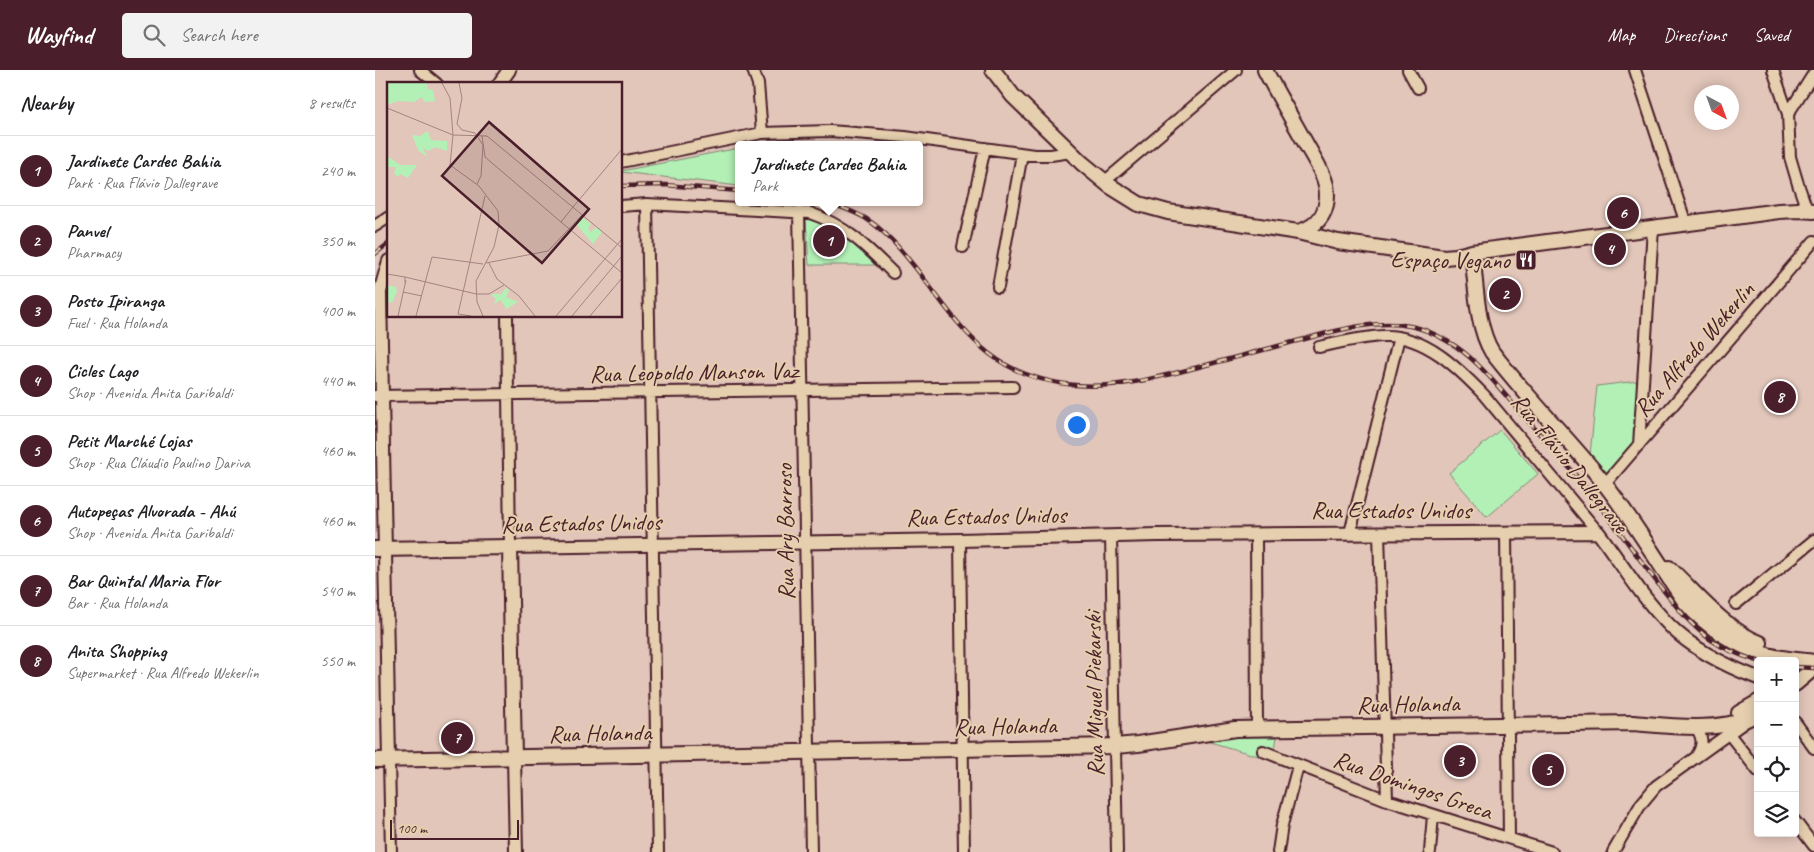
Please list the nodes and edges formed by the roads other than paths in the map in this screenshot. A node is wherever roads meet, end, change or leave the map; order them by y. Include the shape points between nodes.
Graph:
1 (419, 70) edge
2 (509, 70) edge
3 (753, 70) edge
4 (993, 70) edge
5 (1236, 70) edge
6 (1265, 70) edge
7 (1408, 70) edge
8 (1635, 70) edge
9 (1773, 70) edge
10 (1814, 73) edge
11 (434, 82) edge
12 (500, 82) edge
13 (1418, 88) dead end
14 (1788, 114) junction
15 (762, 133) junction
16 (985, 148) junction
17 (1071, 152) junction
18 (1022, 154) junction
19 (623, 162) edge
20 (1104, 182) junction
21 (647, 204) junction
22 (623, 206) edge
23 (1811, 210) edge
24 (799, 211) junction
25 (1322, 216) junction
26 (387, 218) edge
27 (1686, 224) junction
28 (375, 226) edge
29 (1653, 228) junction
30 (1299, 232) junction
31 (1814, 241) edge
32 (963, 247) dead end
33 (1472, 252) junction
34 (387, 268) edge
35 (893, 273) dead end
36 (998, 287) dead end
37 (507, 318) edge
38 (1399, 337) junction
39 (1319, 347) dead end
40 (1013, 387) dead end
41 (803, 390) junction
42 (650, 392) junction
43 (508, 394) junction
44 (379, 396) edge
45 (1639, 445) junction
46 (1605, 484) junction
47 (1506, 532) junction
48 (1598, 532) junction
49 (1350, 533) junction
50 (1379, 533) junction
51 (1255, 534) junction
52 (1111, 536) junction
53 (960, 540) junction
54 (1814, 540) edge
55 (805, 542) junction
56 (653, 545) junction
57 (510, 547) junction
58 (380, 549) edge
59 (1656, 556) junction
60 (1736, 604) dead end
61 (1814, 655) edge
62 (1781, 657) edge
63 (1799, 660) edge
64 (1814, 662) edge
65 (1814, 668) edge
66 (1754, 676) edge
67 (1799, 678) edge
68 (1754, 710) edge
69 (1754, 711) edge
70 (1754, 711) edge
71 (1634, 723) junction
72 (1508, 725) junction
73 (1695, 726) junction
74 (1385, 727) junction
75 (1799, 727) edge
76 (1257, 729) junction
77 (1729, 734) junction
78 (1115, 746) junction
79 (1814, 748) edge
80 (963, 749) junction
81 (1263, 751) dead end
82 (809, 752) junction
83 (657, 755) junction
84 (514, 757) junction
85 (1694, 758) junction
86 (382, 760) edge
87 (1298, 766) junction
88 (1754, 766) edge
89 (1387, 800) junction
90 (1433, 815) junction
91 (1799, 826) edge
92 (1509, 838) junction
93 (1814, 846) edge
94 (391, 852) edge
95 (516, 852) edge
96 (659, 852) edge
97 (811, 852) edge
98 (964, 852) edge
99 (1117, 852) edge
100 (1278, 852) edge
101 (1430, 852) edge
102 (1552, 852) edge
103 (1613, 852) edge

1 - 11 street
2 - 12 street
3 - 15 street via 758,84
4 - 17 main road via 1013,96
5 - 20 street
6 - 25 main road via 1323,176 1327,193
7 - 13 street
8 - 27 street
9 - 14 street
10 - 14 street
14 - 23 street via 1791,157 1797,184
15 - 16 street via 868,133
15 - 19 street
16 - 18 street
16 - 32 street
17 - 18 street via 1042,156
17 - 20 main road
18 - 36 street
20 - 30 main road via 1128,199 1153,209
21 - 22 street
21 - 24 street
21 - 42 street
23 - 27 main road
24 - 35 street via 824,218 852,234
24 - 41 street, Rua Ary Barroso
25 - 30 main road via 1312,228
25 - 33 main road via 1327,228 1335,233
26 - 28 street
27 - 29 main road
29 - 33 main road
29 - 45 street
30 - 33 main road via 1338,242 1443,257
31 - 45 street, Rua Alfredo Wekerlin
33 - 46 main road, Rua Flávio Dallegrave via 1483,334 1492,352
34 - 44 street via 380,292
37 - 43 street
38 - 39 street, Rua Flávio Dallegrave via 1385,336
38 - 48 street, Rua Flávio Dallegrave via 1424,346 1470,380
38 - 49 street
40 - 41 street, Rua Leopoldo Manson Vaz
41 - 42 street, Rua Leopoldo Manson Vaz
41 - 55 street, Rua Ary Barroso
42 - 43 street, Rua Leopoldo Manson Vaz
42 - 56 street
43 - 44 street, Rua Leopoldo Manson Vaz
43 - 57 street
44 - 58 street
45 - 46 street, Rua Alfredo Wekerlin
46 - 59 main road, Rua Flávio Dallegrave
47 - 48 street, Rua Estados Unidos
47 - 50 street, Rua Estados Unidos
47 - 72 street
48 - 66 street, Rua Flávio Dallegrave via 1670,626 1707,654
49 - 50 street, Rua Estados Unidos
49 - 51 street, Rua Estados Unidos
50 - 74 street
51 - 52 street, Rua Estados Unidos
51 - 76 street
52 - 53 street, Rua Estados Unidos
52 - 78 street, Rua Miguel Piekarski
53 - 55 street, Rua Estados Unidos
53 - 80 street
54 - 60 street
55 - 56 street, Rua Estados Unidos
55 - 82 street, Rua Ary Barroso
56 - 57 street, Rua Estados Unidos
56 - 83 street
57 - 58 main road, Rua Estados Unidos
57 - 84 main road
58 - 86 street
59 - 61 main road, Rua Flávio Dallegrave via 1733,629 1770,646
59 - 62 main road, Rua Flávio Dallegrave via 1686,603 1716,630 1749,649
63 - 64 main road, Rua Flávio Dallegrave
65 - 67 main road
68 - 71 main road, Rua Holanda via 1724,716
69 - 73 main road, Rua Holanda via 1745,720 1726,725
70 - 77 street
71 - 72 main road, Rua Holanda
71 - 73 main road, Rua Holanda
72 - 74 main road, Rua Holanda
72 - 92 street
73 - 85 street via 1702,739
74 - 76 main road, Rua Holanda
74 - 89 street
75 - 79 street
76 - 78 main road, Rua Holanda via 1220,730
77 - 85 street
77 - 88 street
78 - 80 main road, Rua Holanda
78 - 99 street, Rua Miguel Piekarski
80 - 82 main road, Rua Holanda
80 - 98 street
81 - 87 street, Rua Domingos Greca
82 - 83 main road, Rua Holanda
82 - 97 street, Rua Ary Barroso
83 - 84 main road, Rua Holanda
83 - 96 street
84 - 86 main road, Rua Holanda
84 - 95 street
85 - 103 street via 1648,795
86 - 94 street
87 - 89 street, Rua Domingos Greca
87 - 100 street
89 - 90 street, Rua Domingos Greca
90 - 92 street, Rua Domingos Greca
90 - 101 street
91 - 93 street
92 - 102 street, Rua Domingos Greca

